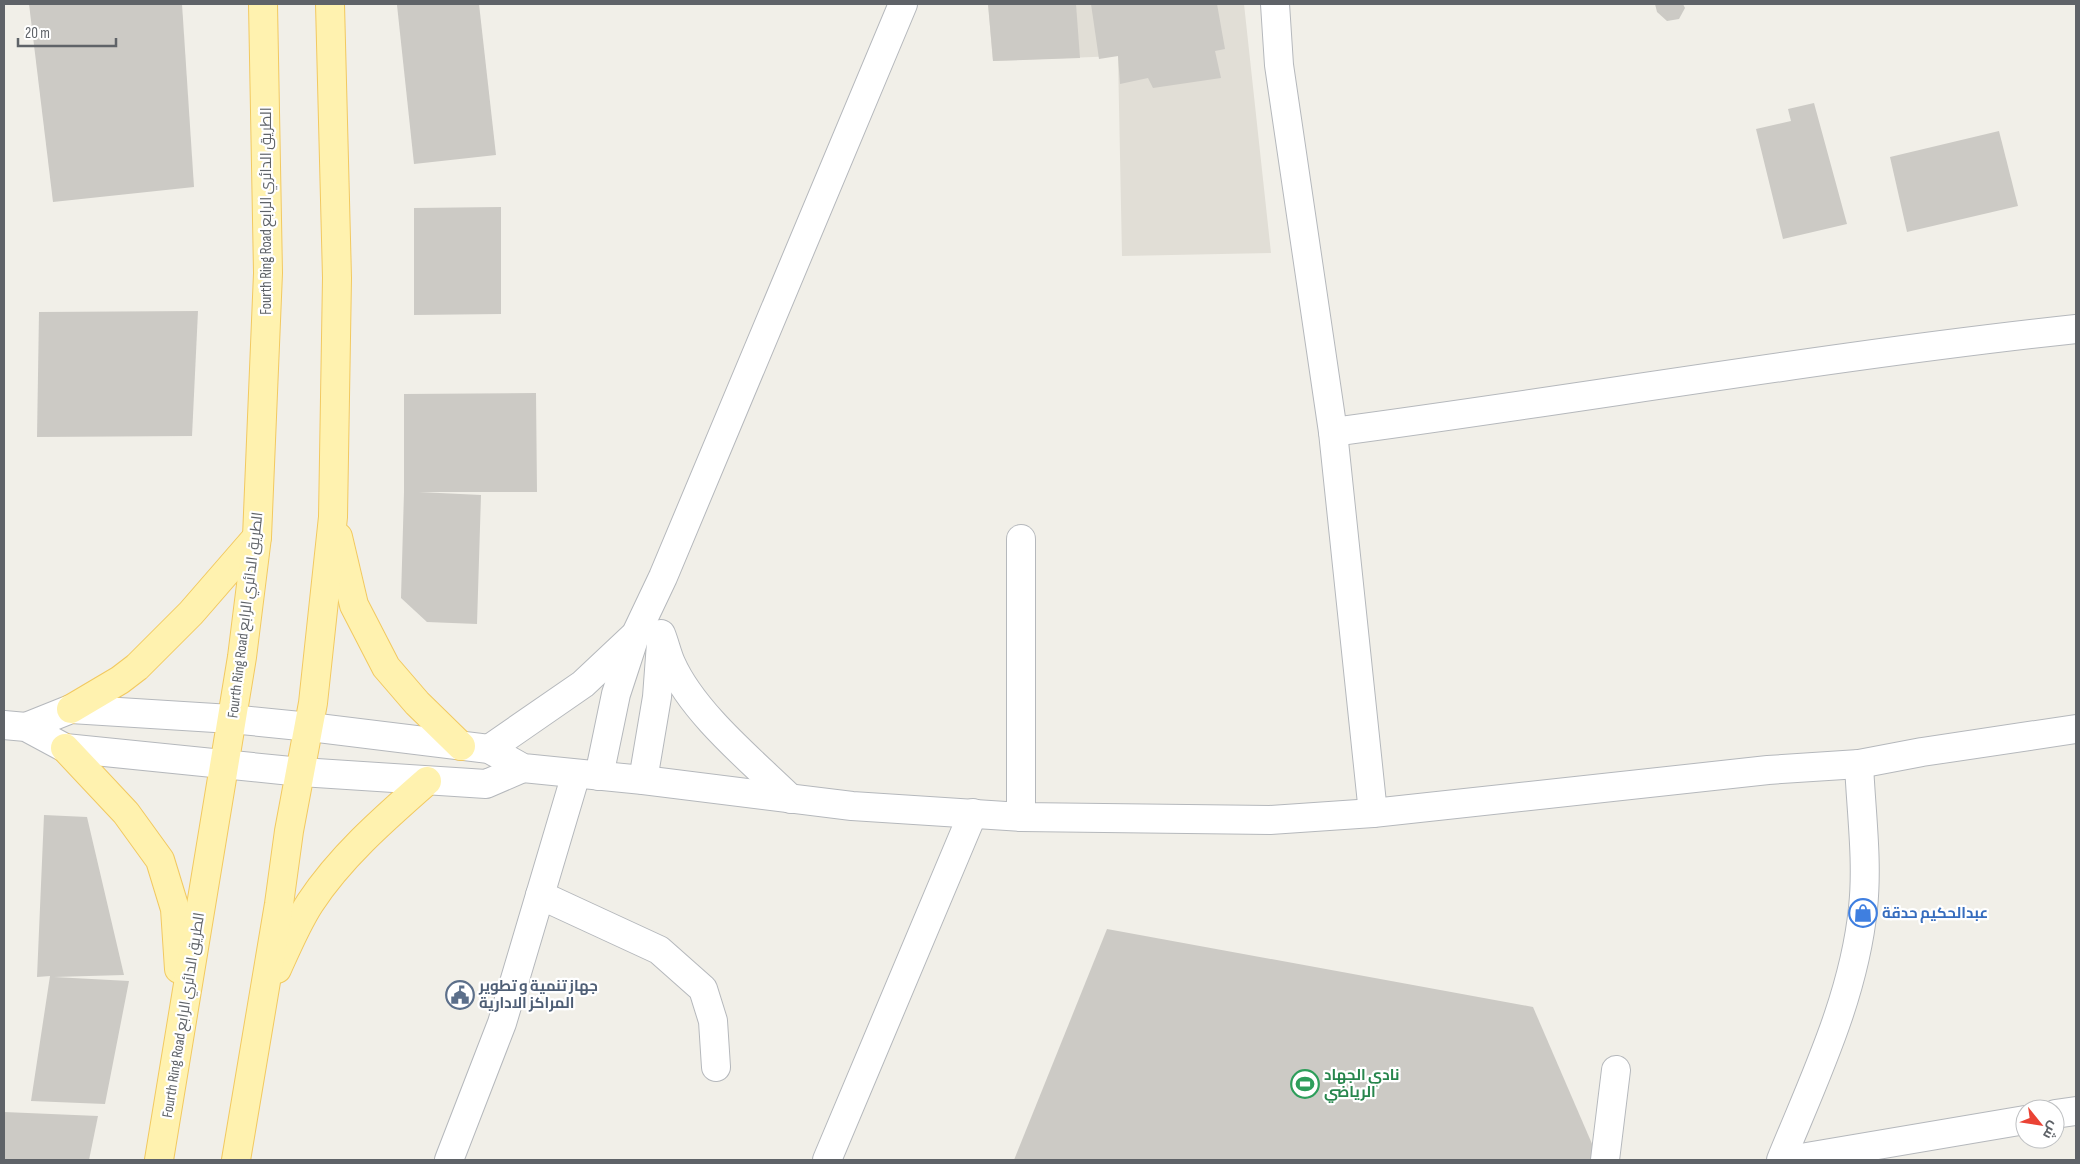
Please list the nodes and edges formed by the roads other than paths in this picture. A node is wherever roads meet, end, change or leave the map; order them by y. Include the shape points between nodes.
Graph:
1 (264, 4) edge
2 (330, 4) edge
3 (902, 4) edge
4 (1275, 4) edge
5 (2076, 329) edge
6 (1333, 432) junction
7 (333, 517) junction
8 (257, 537) junction
9 (1021, 539) dead end
10 (663, 577) junction
11 (661, 634) junction
12 (635, 636) junction
13 (71, 709) junction
14 (231, 720) junction
15 (15, 726) edge
16 (310, 726) junction
17 (2076, 729) edge
18 (462, 746) junction
19 (66, 748) junction
20 (489, 750) junction
21 (223, 764) junction
22 (1859, 764) junction
23 (523, 768) junction
24 (301, 772) junction
25 (588, 775) junction
26 (643, 780) junction
27 (427, 781) junction
28 (790, 798) junction
29 (973, 813) junction
30 (1373, 813) junction
31 (1021, 817) junction
32 (540, 894) junction
33 (263, 997) junction
34 (178, 1051) junction
35 (716, 1067) dead end
36 (1616, 1070) dead end
37 (2015, 1122) edge
38 (159, 1160) edge
39 (236, 1160) edge
40 (449, 1160) edge
41 (827, 1160) edge
42 (1604, 1160) edge
43 (1781, 1160) edge
44 (1790, 1160) edge

1 - 8 main road, Fourth Ring Road الطريق الدائري الرابع via 268,274
2 - 7 main road via 338,278
3 - 10 street
4 - 6 street via 1279,65
5 - 6 street via 1840,358 1515,408
6 - 30 street
7 - 16 main road
7 - 18 main road via 354,605 386,667 417,703
8 - 13 main road via 191,613 137,667
8 - 14 main road, Fourth Ring Road الطريق الدائري الرابع
9 - 31 street
10 - 11 street
10 - 12 street
11 - 26 street via 657,697
11 - 28 street via 672,664 686,688 713,723
12 - 20 street via 583,684
12 - 25 street
13 - 14 street
13 - 15 street
14 - 16 street
14 - 21 main road, Fourth Ring Road الطريق الدائري الرابع
15 - 19 street
16 - 18 street
16 - 24 main road
17 - 22 street
18 - 20 street
19 - 21 street
19 - 34 main road via 126,813 160,860 175,909 180,958
20 - 23 street
21 - 24 street
21 - 34 main road, Fourth Ring Road الطريق الدائري الرابع
22 - 30 street via 1768,770
22 - 43 street via 1864,863 1863,906 1855,959 1824,1055
23 - 25 street
23 - 27 street via 486,784
24 - 27 street
24 - 33 main road
25 - 26 street
25 - 32 street
26 - 28 street
27 - 33 main road via 340,864 310,904
28 - 29 street via 852,806
29 - 31 street
29 - 41 street
30 - 31 street via 1270,820
32 - 35 street via 659,950 703,990 712,1021
32 - 40 street via 502,1023
33 - 39 main road
34 - 38 main road, Fourth Ring Road الطريق الدائري الرابع
36 - 42 street
37 - 44 street

